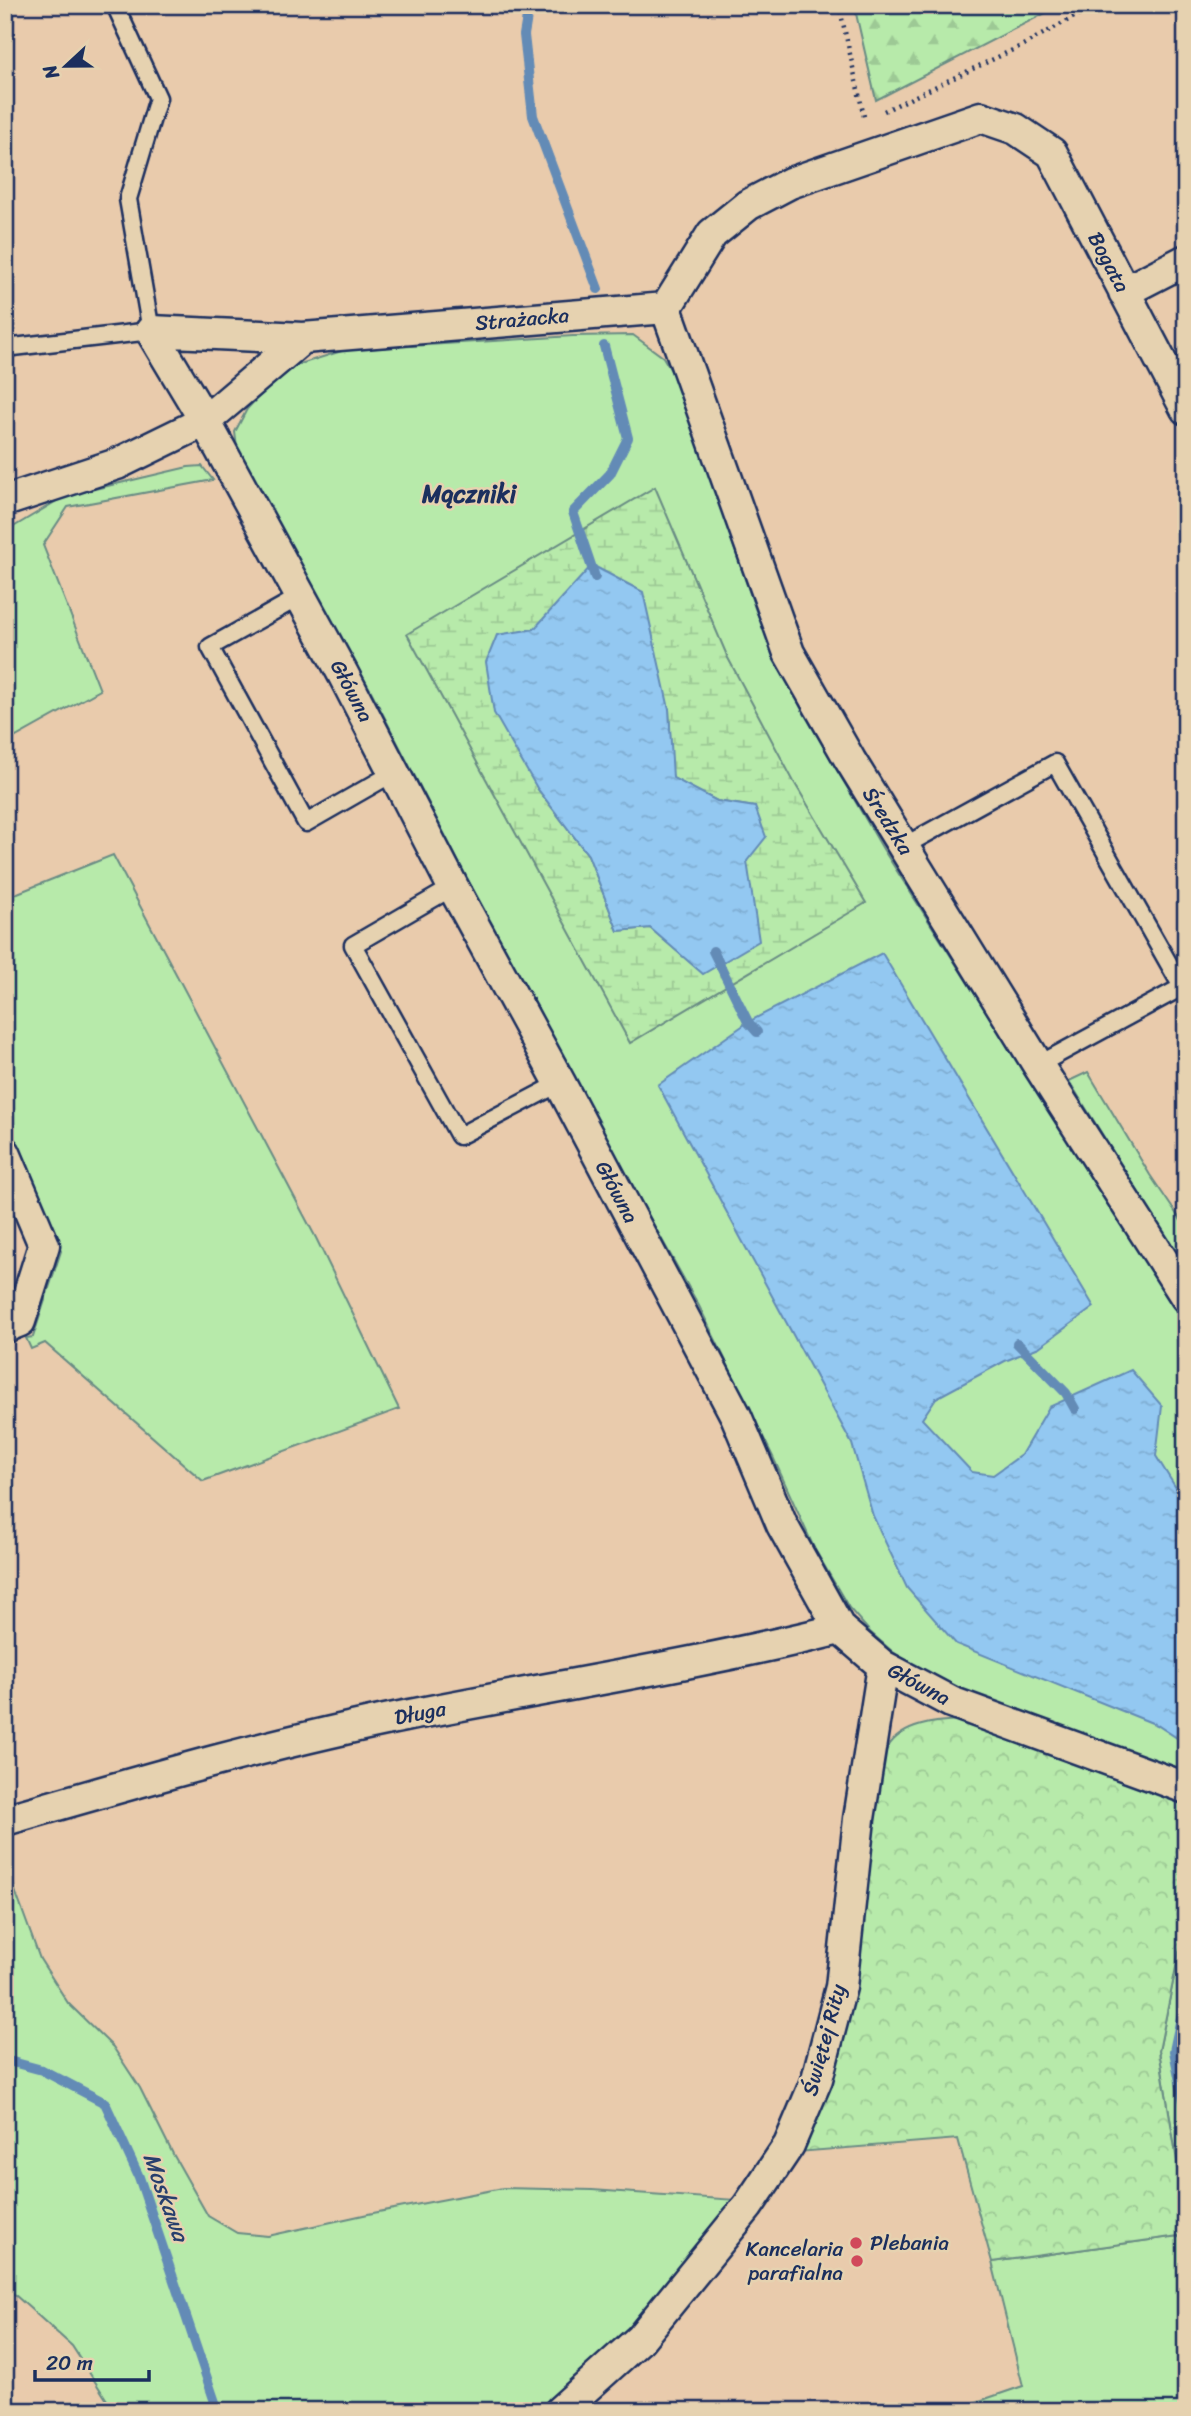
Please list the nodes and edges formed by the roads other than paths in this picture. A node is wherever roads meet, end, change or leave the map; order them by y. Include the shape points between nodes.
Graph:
1 (115, 5) edge
2 (1186, 260) edge
3 (1124, 292) junction
4 (666, 308) junction
5 (151, 331) junction
6 (303, 338) junction
7 (5, 348) edge
8 (1186, 409) edge
9 (205, 421) junction
10 (5, 501) edge
11 (301, 596) junction
12 (395, 772) junction
13 (904, 846) junction
14 (453, 887) junction
15 (1038, 1065) junction
16 (560, 1083) junction
17 (5, 1153) edge
18 (1186, 1297) edge
19 (5, 1327) edge
20 (840, 1629) junction
21 (883, 1666) junction
22 (1186, 1788) edge
23 (5, 1820) edge
24 (561, 2411) edge

1 - 5 lane via 158,98 128,199
2 - 3 street
3 - 4 street, Bogata via 1052,153 1016,129 981,117 790,183 748,205 712,234
3 - 8 street, Bogata
4 - 6 street, Strażacka
4 - 13 street, Średzka via 789,653
5 - 6 street, Strażacka
5 - 7 lane
5 - 9 street, Główna
6 - 9 street
9 - 10 street via 117,464
9 - 11 street, Główna
11 - 12 street, Główna
11 - 12 lane via 210,647 306,823
12 - 14 street, Główna
13 - 15 street, Średzka
13 - 15 lane via 1055,763 1182,987
14 - 16 street, Główna
14 - 16 lane via 353,945 459,1136
15 - 18 street, Średzka
16 - 20 street, Główna via 736,1416 782,1525
17 - 19 street via 44,1245 20,1321
20 - 21 street, Główna
20 - 23 street, Długa via 771,1647 341,1730
21 - 22 street, Główna via 951,1702
21 - 24 street, Świętej Rity via 859,1819 841,1987 817,2079 789,2145 748,2206 640,2339

